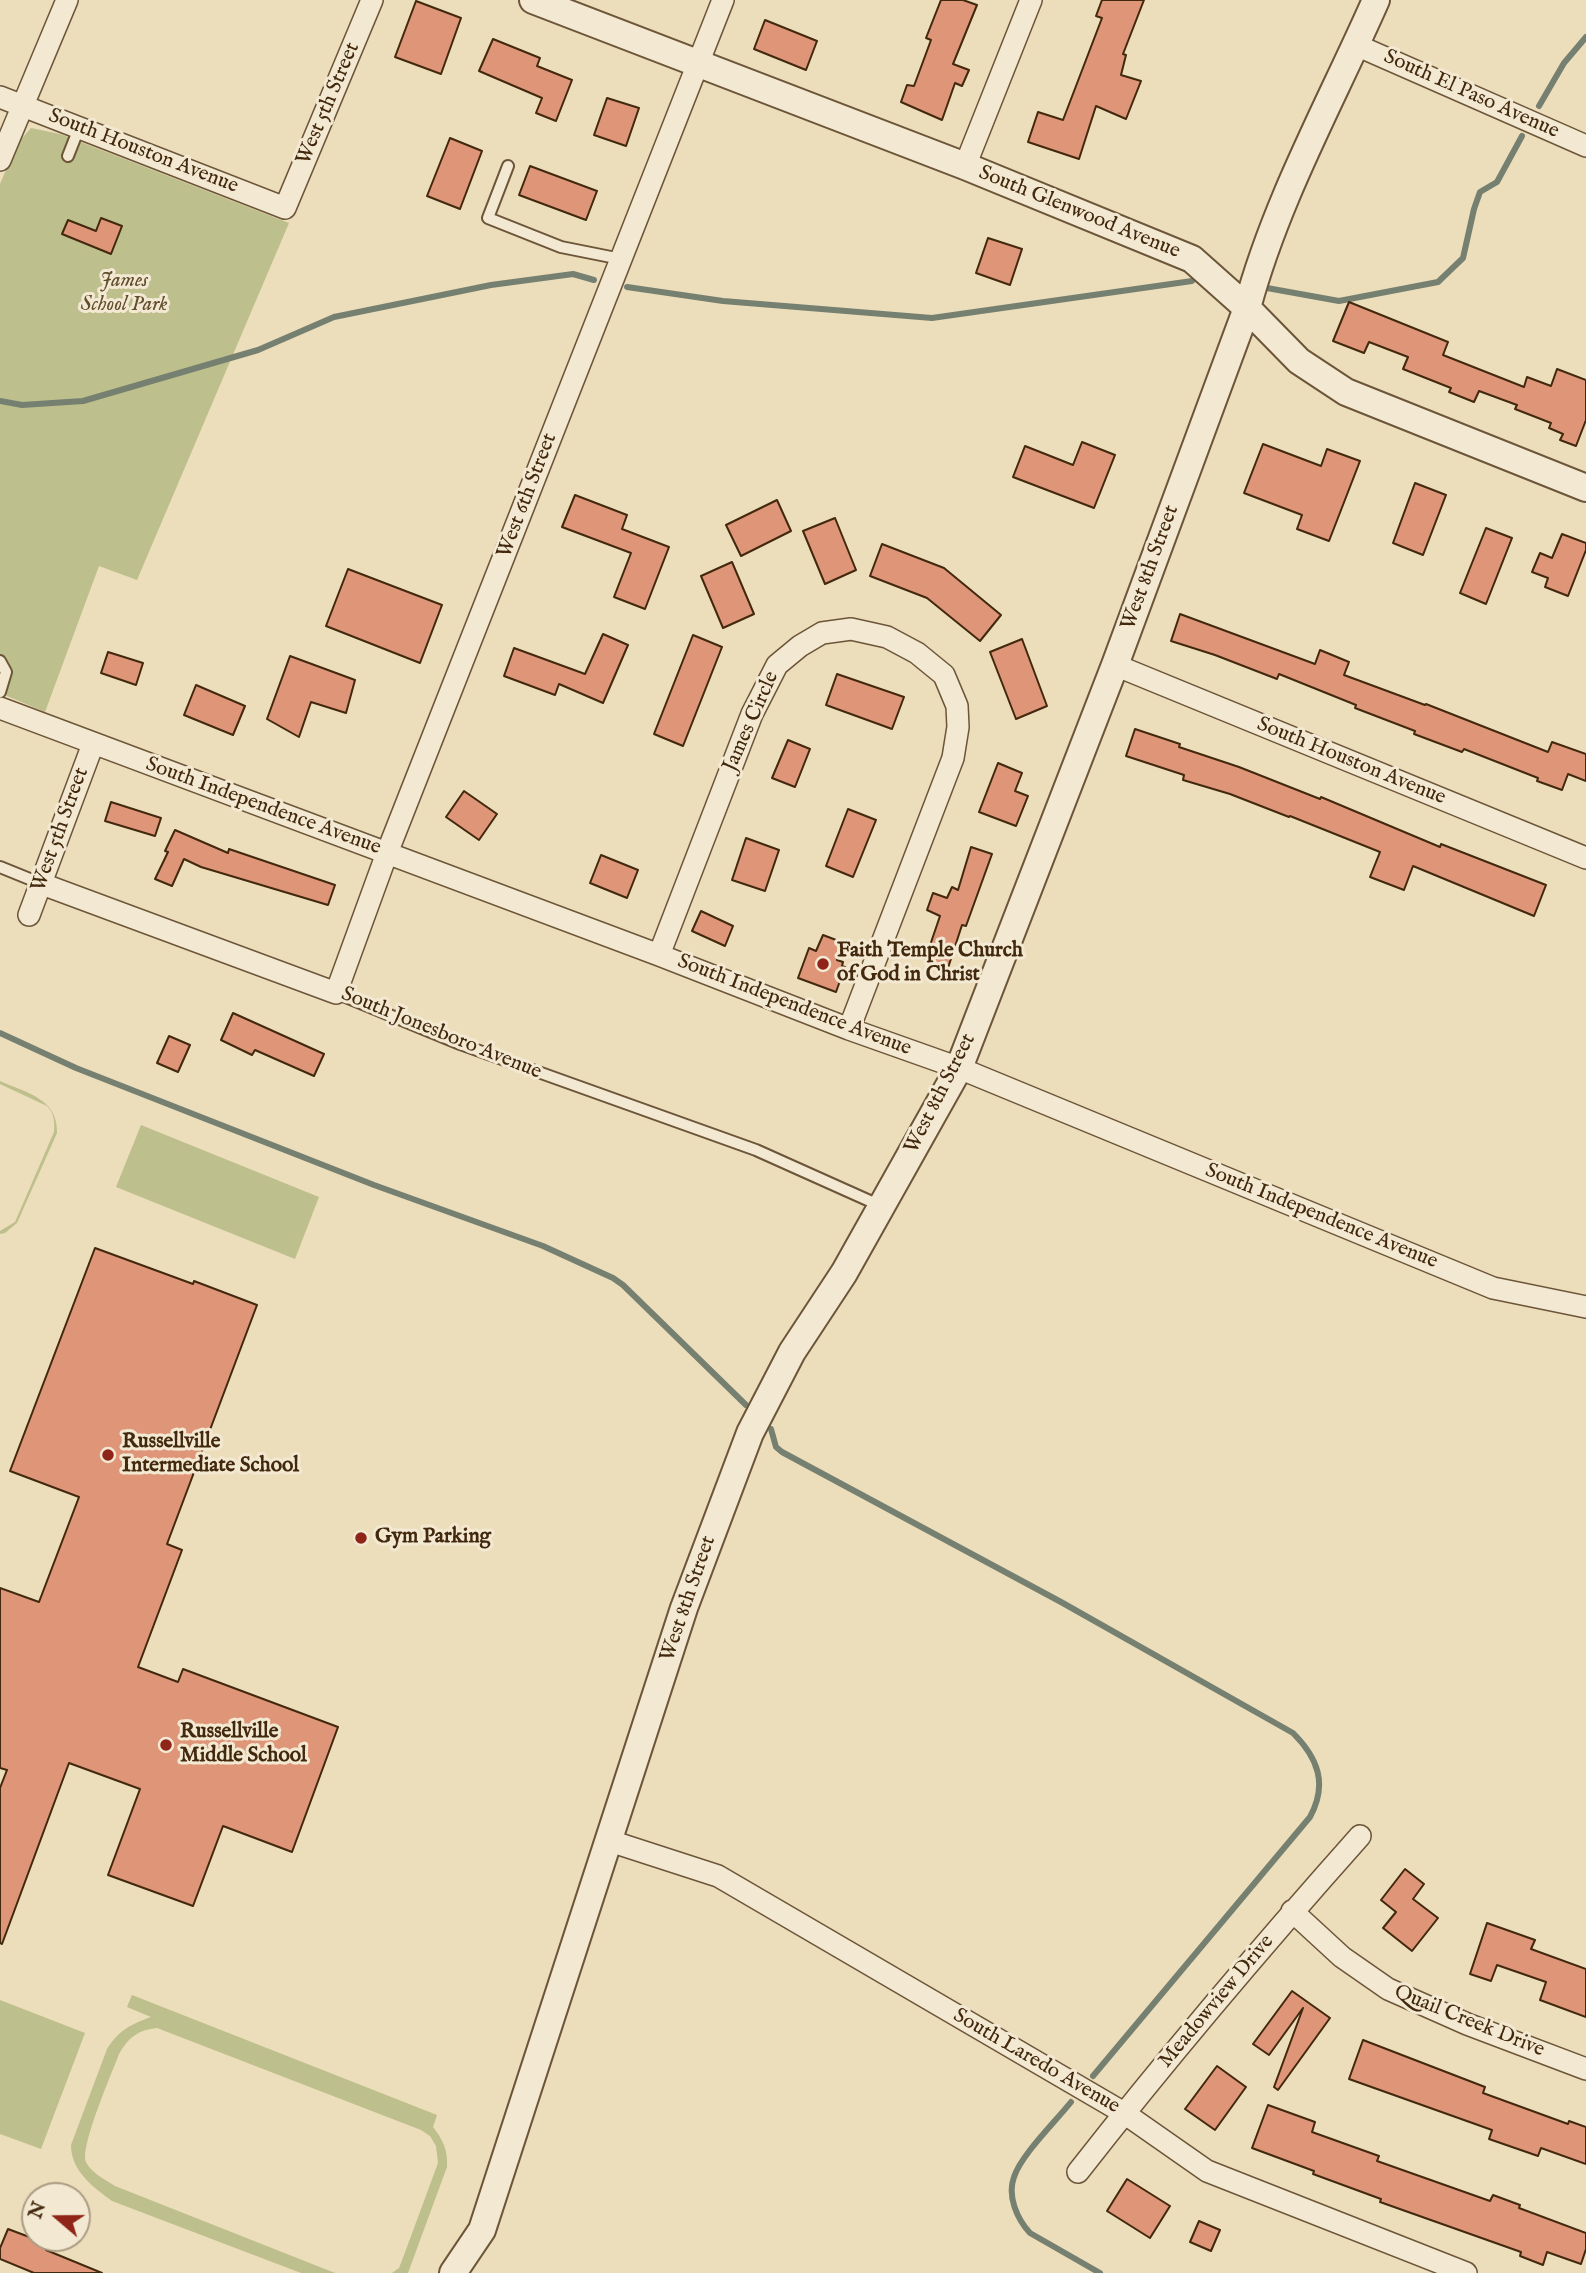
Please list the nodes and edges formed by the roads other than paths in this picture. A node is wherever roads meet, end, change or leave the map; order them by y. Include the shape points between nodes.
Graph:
1 (67, 0) edge
2 (372, 0) edge
3 (533, 0) edge
4 (723, 0) edge
5 (1031, 0) edge
6 (1376, 0) edge
7 (1356, 45) junction
8 (697, 63) junction
9 (0, 97) edge
10 (23, 105) junction
11 (79, 128) junction
12 (1586, 146) edge
13 (68, 156) dead end
14 (0, 160) edge
15 (508, 166) dead end
16 (965, 166) junction
17 (285, 208) joint
18 (621, 259) junction
19 (1247, 308) junction
20 (1586, 488) edge
21 (0, 661) edge
22 (1115, 666) junction
23 (0, 692) edge
24 (0, 708) edge
25 (93, 744) junction
26 (387, 853) junction
27 (1586, 858) edge
28 (0, 867) edge
29 (42, 884) junction
30 (29, 915) dead end
31 (659, 955) junction
32 (336, 993) junction
33 (849, 1029) junction
34 (959, 1068) junction
35 (881, 1206) junction
36 (1586, 1307) edge
37 (1360, 1836) dead end
38 (610, 1841) junction
39 (1292, 1911) junction
40 (1586, 2069) edge
41 (1124, 2113) junction
42 (1078, 2172) dead end
43 (453, 2273) edge
44 (1466, 2273) edge

1 - 10 street
2 - 17 street, West 5th Street
3 - 8 street, South Glenwood Avenue
4 - 8 street, West 6th Street
5 - 16 street
6 - 7 street, West 8th Street
7 - 12 street, South El Paso Avenue
7 - 19 street, West 8th Street via 1279,213
8 - 16 street, South Glenwood Avenue
8 - 18 street, West 6th Street
9 - 10 street, South Houston Avenue
10 - 11 street, South Houston Avenue
10 - 14 street
11 - 13 lane
11 - 17 street, South Houston Avenue
15 - 18 lane via 488,218 561,247
16 - 19 street, South Glenwood Avenue via 1192,259
18 - 26 street, West 6th Street
19 - 20 street, South Glenwood Avenue via 1299,361 1346,392
19 - 22 street, West 8th Street
21 - 23 lane via 6,672
22 - 27 street, South Houston Avenue
22 - 34 street, West 8th Street
24 - 25 street, South Independence Avenue
25 - 26 street, South Independence Avenue
25 - 29 street, West 5th Street
26 - 31 street, South Independence Avenue
26 - 32 street, West 6th Street
28 - 29 lane, South Jonesboro Avenue
29 - 30 street, West 5th Street
29 - 32 street, South Jonesboro Avenue
31 - 33 street, South Independence Avenue
31 - 33 street, James Circle via 752,713 777,665 822,633 851,629 887,637 944,675 957,706 958,727 954,758
32 - 35 lane, South Jonesboro Avenue via 471,1048 756,1150
33 - 34 street, South Independence Avenue
34 - 35 street, West 8th Street
34 - 36 street, South Independence Avenue via 1493,1288
35 - 38 street, West 8th Street via 792,1352 750,1433 684,1608
37 - 39 street, Meadowview Drive
38 - 41 street, South Laredo Avenue via 718,1876
38 - 43 street, West 8th Street via 482,2230
39 - 40 street, Quail Creek Drive via 1342,1957 1388,1989
39 - 41 street, Meadowview Drive
41 - 42 street, Meadowview Drive
41 - 44 street, South Laredo Avenue via 1207,2171

